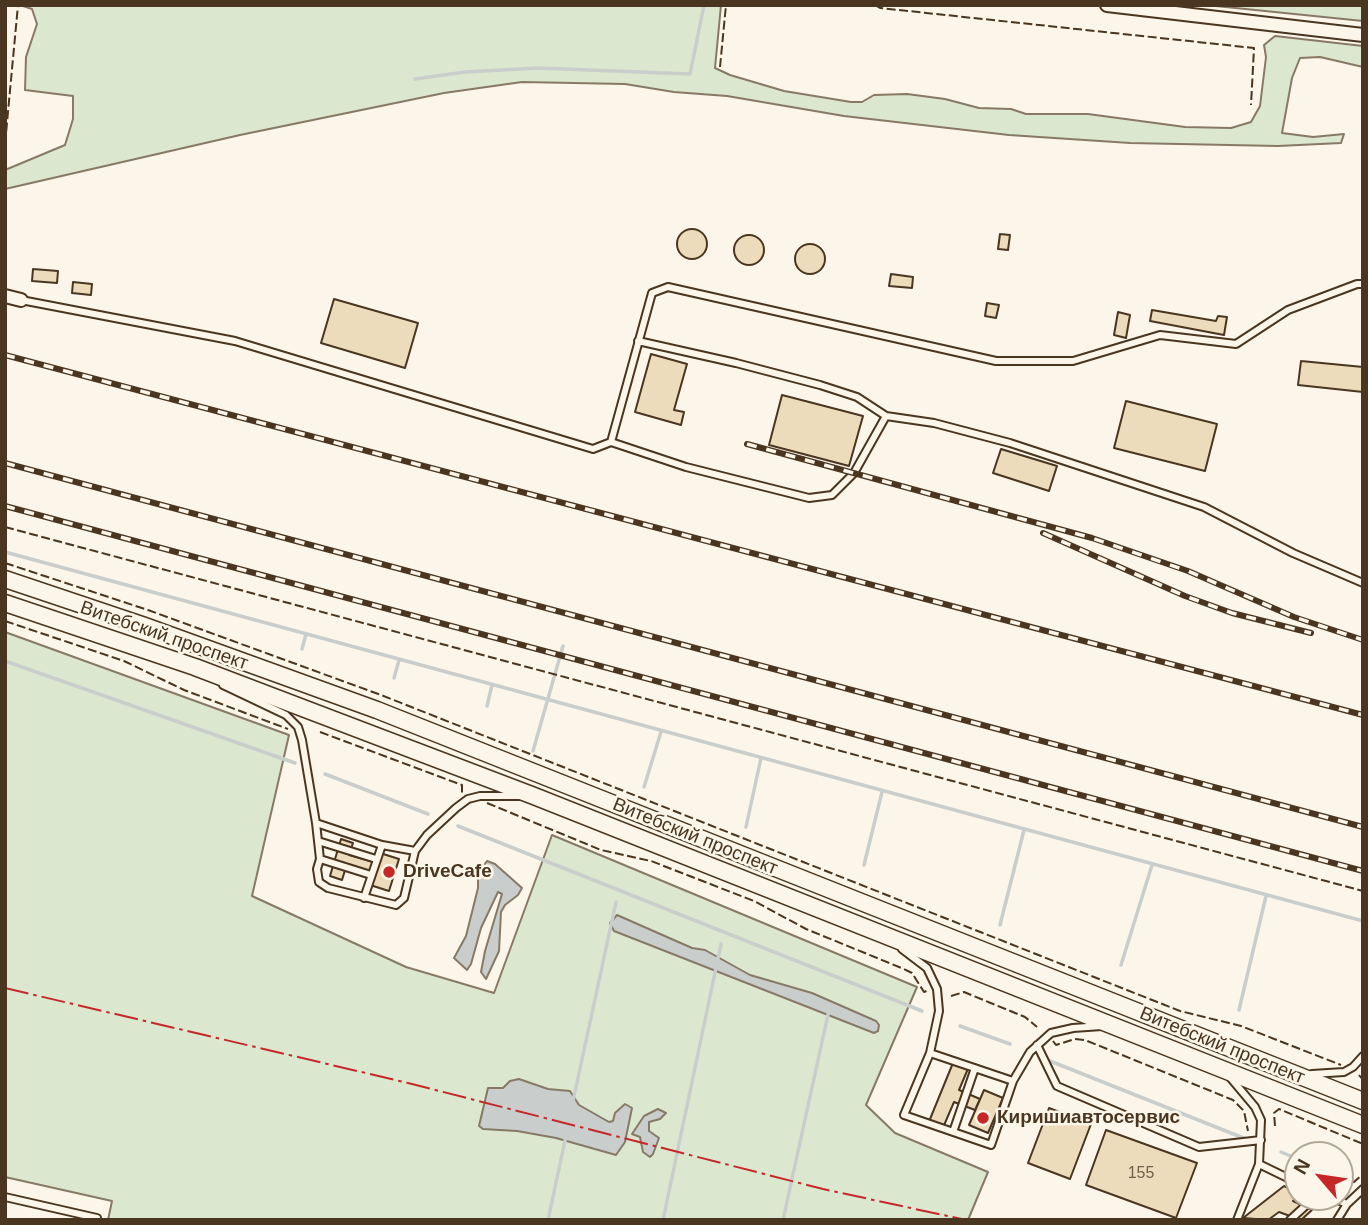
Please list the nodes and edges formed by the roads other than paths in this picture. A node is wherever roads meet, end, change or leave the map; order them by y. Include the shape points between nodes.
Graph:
1 (1107, 5) edge
2 (1363, 35) edge
3 (1363, 284) edge
4 (5, 296) edge
5 (21, 300) joint
6 (638, 341) junction
7 (886, 416) junction
8 (611, 442) junction
9 (5, 579) edge
10 (1363, 583) edge
11 (5, 603) edge
12 (195, 667) junction
13 (534, 796) junction
14 (316, 823) junction
15 (318, 841) junction
16 (382, 845) junction
17 (415, 851) junction
18 (320, 859) junction
19 (376, 859) junction
20 (371, 875) junction
21 (364, 898) junction
22 (883, 935) junction
23 (1113, 1026) junction
24 (1037, 1045) junction
25 (930, 1053) junction
26 (1363, 1056) edge
27 (975, 1068) junction
28 (1226, 1070) junction
29 (1296, 1074) junction
30 (1013, 1081) junction
31 (1363, 1101) edge
32 (1363, 1125) edge
33 (953, 1132) junction
34 (1261, 1140) junction
35 (1259, 1164) junction
36 (1284, 1176) edge
37 (5, 1197) edge
38 (97, 1218) edge
39 (1237, 1220) edge

1 - 2 street
3 - 6 lane via 1288,310 1236,344 1160,335 1073,361 996,361 668,287 652,293
4 - 5 street
5 - 8 lane via 235,341 593,449
6 - 7 lane via 845,393
6 - 8 lane
7 - 8 lane via 854,473 832,495 808,498
7 - 10 lane via 1010,443 1204,507
9 - 29 main road, Витебский проспект via 377,710
11 - 12 main road, Витебский проспект
12 - 13 main road, Витебский проспект
12 - 14 lane via 237,694 286,715 298,727
13 - 17 lane via 468,799
13 - 22 main road, Витебский проспект
14 - 15 lane
14 - 16 lane
15 - 18 lane
15 - 19 lane
16 - 17 lane
16 - 19 lane
17 - 21 lane via 404,898 396,905
18 - 20 lane
18 - 21 lane via 319,882
19 - 20 lane
20 - 21 lane
22 - 23 main road, Витебский проспект
22 - 25 lane via 933,977 939,1011
23 - 24 lane via 1062,1030
23 - 28 main road, Витебский проспект
24 - 30 lane
24 - 34 lane via 1058,1086 1199,1147
25 - 27 lane
25 - 33 lane via 904,1115
26 - 29 lane via 1344,1072
27 - 30 lane
27 - 33 lane
28 - 32 main road, Витебский проспект
28 - 34 lane via 1255,1107 1261,1120
29 - 31 main road, Витебский проспект
30 - 33 lane via 991,1145
34 - 35 lane
35 - 36 lane
35 - 39 lane
37 - 38 lane

